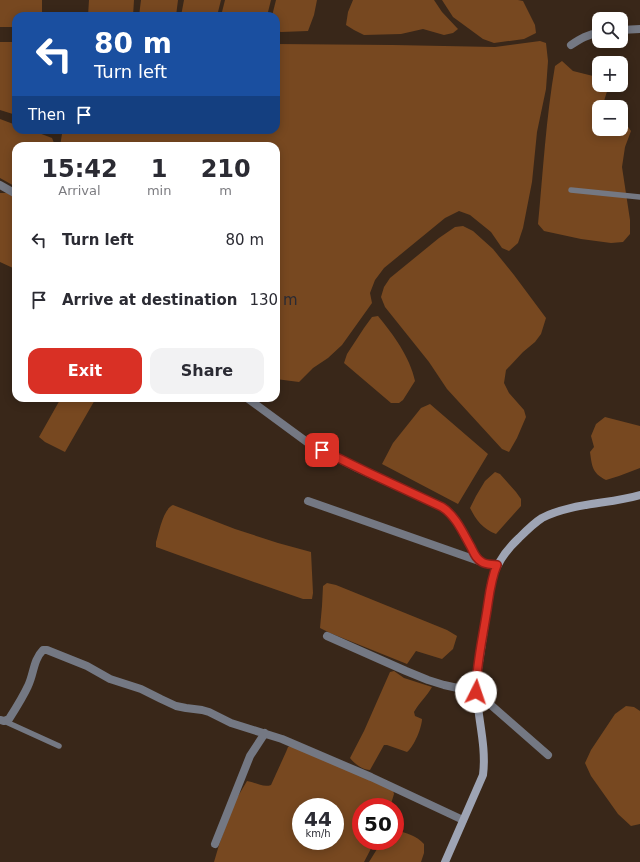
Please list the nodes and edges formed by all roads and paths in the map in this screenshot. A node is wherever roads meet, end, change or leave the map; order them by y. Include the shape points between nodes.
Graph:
1 (640, 29) edge
2 (628, 30) edge
3 (592, 34) edge
4 (572, 45) dead end
5 (0, 185) edge
6 (571, 190) dead end
7 (12, 192) edge
8 (640, 197) edge
9 (253, 402) edge
10 (640, 495) edge
11 (308, 501) dead end
12 (482, 563) junction
13 (497, 565) junction
14 (327, 636) dead end
15 (476, 692) junction
16 (2, 720) edge
17 (265, 733) junction
18 (59, 746) dead end
19 (548, 756) dead end
20 (463, 820) junction
21 (215, 844) dead end
22 (444, 862) edge

1 - 2 street
3 - 4 street
5 - 7 street
6 - 8 lane
9 - 12 street via 311,444 449,512
10 - 13 main road via 566,510 542,519 514,542
11 - 12 street
12 - 13 street
13 - 15 main road via 493,574 482,638
14 - 15 street via 428,680
15 - 19 street
15 - 20 main road via 483,750 483,775
16 - 17 street via 9,719 30,683 39,654 47,650 176,706 209,712 231,723
16 - 18 lane
17 - 20 street via 371,777
17 - 21 street via 250,756
20 - 22 main road

